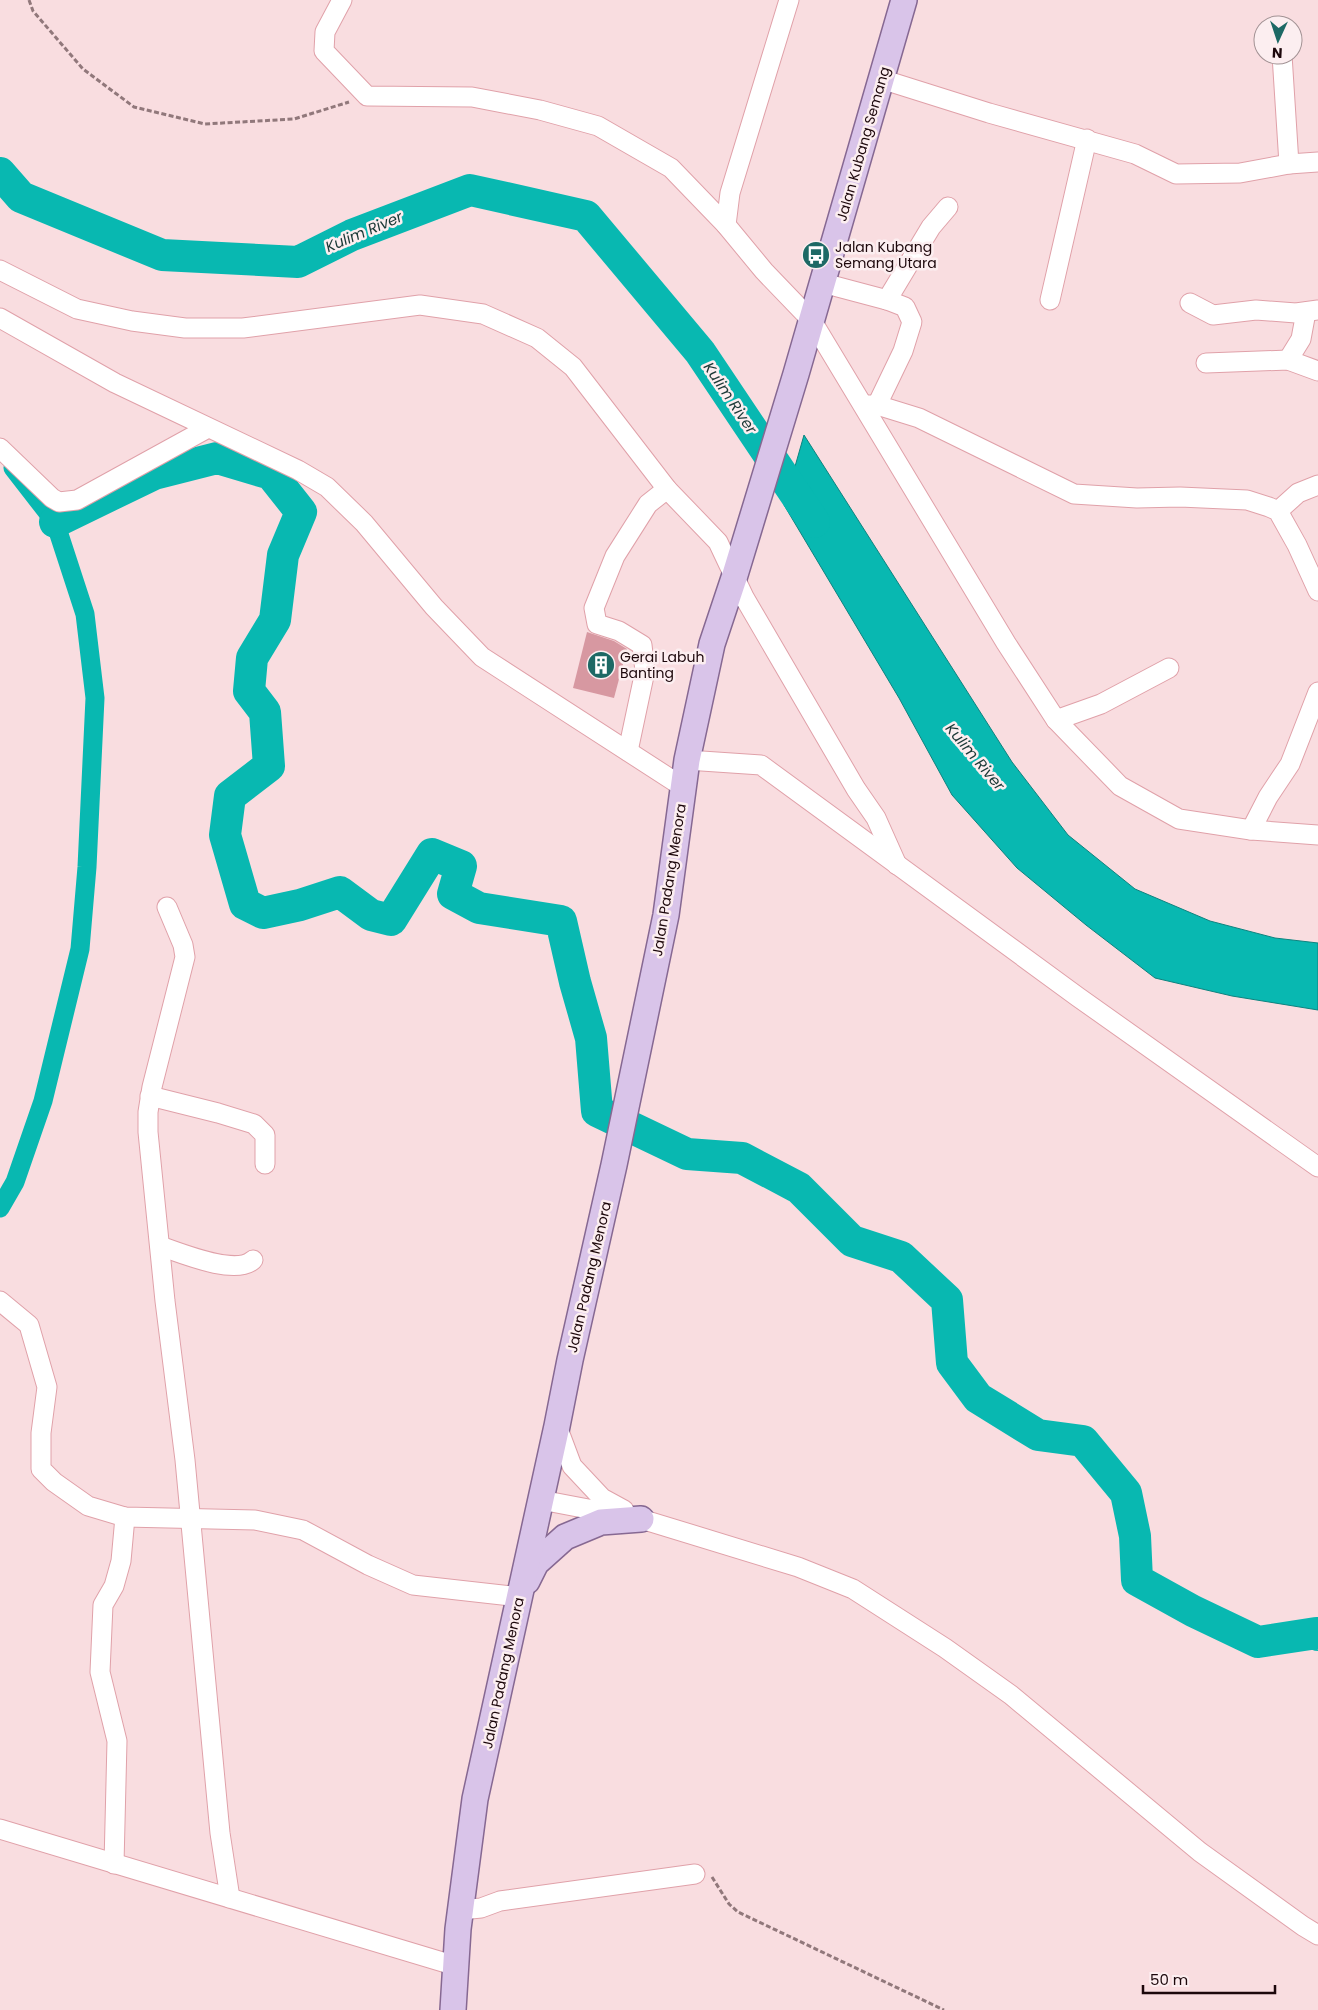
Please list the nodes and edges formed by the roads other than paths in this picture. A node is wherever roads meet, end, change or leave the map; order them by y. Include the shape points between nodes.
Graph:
1 (342, 0) edge
2 (789, 0) edge
3 (904, 0) edge
4 (1283, 65) edge
5 (881, 79) junction
6 (1087, 140) junction
7 (1318, 162) edge
8 (1289, 164) junction
9 (948, 207) dead end
10 (726, 224) junction
11 (0, 270) edge
12 (822, 283) junction
13 (887, 300) junction
14 (1050, 300) dead end
15 (1190, 303) dead end
16 (1312, 311) edge
17 (0, 318) edge
18 (812, 321) junction
19 (1288, 360) junction
20 (1206, 363) dead end
21 (1318, 371) edge
22 (870, 405) junction
23 (208, 428) junction
24 (0, 448) edge
25 (1318, 485) edge
26 (667, 489) junction
27 (1278, 512) junction
28 (743, 547) joint
29 (734, 578) junction
30 (1318, 591) edge
31 (1169, 668) dead end
32 (1318, 692) edge
33 (1056, 720) junction
34 (628, 751) junction
35 (687, 760) junction
36 (683, 787) junction
37 (1250, 830) junction
38 (1318, 835) edge
39 (897, 865) junction
40 (167, 907) dead end
41 (150, 1096) junction
42 (265, 1164) dead end
43 (1318, 1167) edge
44 (160, 1246) junction
45 (253, 1260) dead end
46 (0, 1301) edge
47 (557, 1426) junction
48 (541, 1500) junction
49 (125, 1517) junction
50 (190, 1519) junction
51 (640, 1519) junction
52 (520, 1597) junction
53 (0, 1829) edge
54 (114, 1864) junction
55 (695, 1874) road end
56 (230, 1898) junction
57 (461, 1910) junction
58 (1318, 1935) edge
59 (456, 1966) junction
60 (453, 2010) edge

1 - 10 street via 325,32 324,51 367,96 472,97 540,110 598,126 671,168
2 - 10 street via 730,193
3 - 5 main road, Jalan Kubang Semang
4 - 8 street
5 - 6 street
5 - 12 main road, Jalan Kubang Semang
6 - 8 street via 1134,154 1176,174 1240,173
6 - 14 street
7 - 8 street
9 - 13 street via 931,227
10 - 18 street via 764,271
11 - 26 street via 77,309 185,328 243,328 420,304 483,314 536,338 573,367
12 - 13 street
12 - 18 main road, Jalan Kubang Semang
13 - 22 street via 905,307 912,322 903,351
15 - 16 street via 1213,315 1256,310
16 - 19 street
17 - 23 street via 115,383
18 - 22 street
18 - 28 main road, Jalan Kubang Semang
19 - 20 street
19 - 21 street
22 - 27 street via 919,418 1074,494 1247,500
22 - 33 street via 1006,643
23 - 24 street via 77,500 59,502
23 - 34 street via 327,487 364,523 434,607 482,657
25 - 27 street via 1298,493
26 - 29 street via 718,542
26 - 34 street via 648,504 616,556 594,608 596,624 620,631 642,645 644,671
27 - 30 street
28 - 29 main road, Jalan Padang Menora
29 - 35 main road, Jalan Padang Menora via 712,644
29 - 39 street via 876,818
31 - 33 street via 1101,704
32 - 37 street via 1290,764
33 - 37 street via 1120,786 1179,819
34 - 36 street
35 - 36 main road, Jalan Padang Menora
35 - 39 street via 761,765
36 - 47 main road, Jalan Padang Menora via 666,915
37 - 38 street
39 - 43 street
40 - 41 street via 185,957
41 - 42 street via 254,1124 265,1135
41 - 44 street via 148,1129
44 - 45 street via 232,1267
44 - 50 street
46 - 49 street via 29,1325 47,1387 41,1433 41,1468 54,1482 88,1506
47 - 48 main road, Jalan Padang Menora
47 - 51 street via 572,1466 602,1498
48 - 51 street
48 - 52 main road, Jalan Padang Menora
49 - 50 street
49 - 54 street via 121,1561 114,1586 103,1605 100,1672 117,1742
50 - 52 street via 255,1520 303,1530 413,1585
50 - 56 street via 220,1832
51 - 52 main road via 601,1522 565,1537 536,1563
51 - 58 street via 798,1566 853,1589 1011,1695 1200,1852
52 - 57 main road, Jalan Padang Menora via 475,1799
53 - 54 street
54 - 56 street
55 - 57 street
56 - 59 street
57 - 59 main road, Jalan Padang Menora
59 - 60 main road, Jalan Padang Menora

